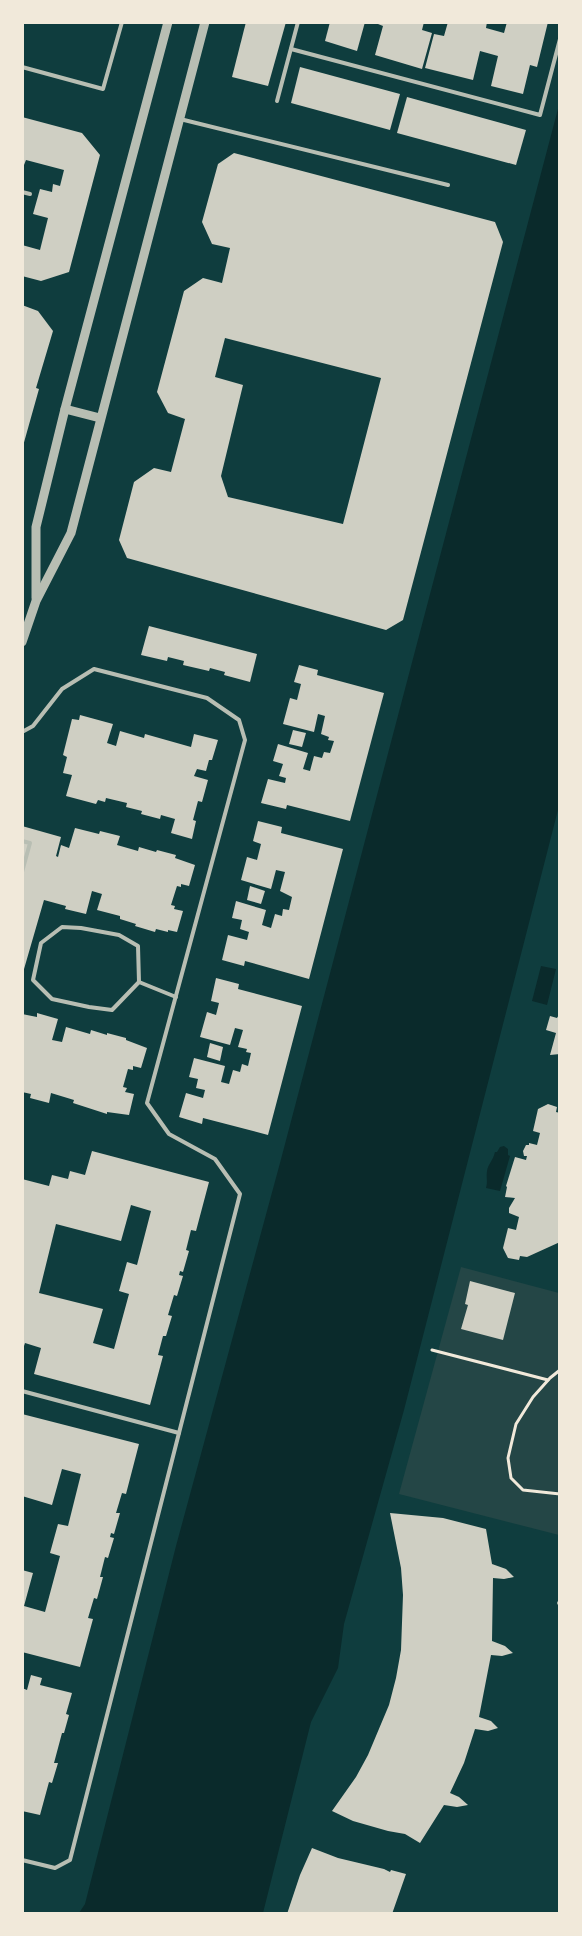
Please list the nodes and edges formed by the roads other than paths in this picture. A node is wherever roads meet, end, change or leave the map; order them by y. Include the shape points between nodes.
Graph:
1 (122, 22) edge
2 (168, 22) edge
3 (205, 22) edge
4 (298, 22) edge
5 (560, 39) edge
6 (291, 49) junction
7 (22, 67) edge
8 (277, 101) dead end
9 (180, 119) junction
10 (448, 185) dead end
11 (22, 192) edge
12 (30, 194) dead end
13 (66, 408) junction
14 (100, 418) junction
15 (36, 600) junction
16 (22, 642) edge
17 (22, 732) edge
18 (22, 841) edge
19 (22, 872) edge
20 (139, 982) junction
21 (176, 997) junction
22 (22, 1392) edge
23 (179, 1433) junction
24 (22, 1860) edge

1 - 7 lane via 103,89
2 - 13 street
3 - 9 street
4 - 6 lane
5 - 6 lane via 540,115
6 - 8 lane
9 - 10 lane
9 - 14 street
11 - 12 lane
13 - 14 street
13 - 15 street via 36,527
14 - 15 street via 71,533
15 - 16 street
17 - 21 lane via 33,726 62,689 94,669 207,698 239,720 245,740
18 - 19 lane via 30,843
20 - 20 lane via 138,946 119,935 62,927 41,944 33,980 52,998 112,1010
20 - 21 lane
21 - 23 lane via 147,1102 169,1134 215,1159 240,1194
22 - 23 lane
23 - 24 lane via 70,1860 55,1868

